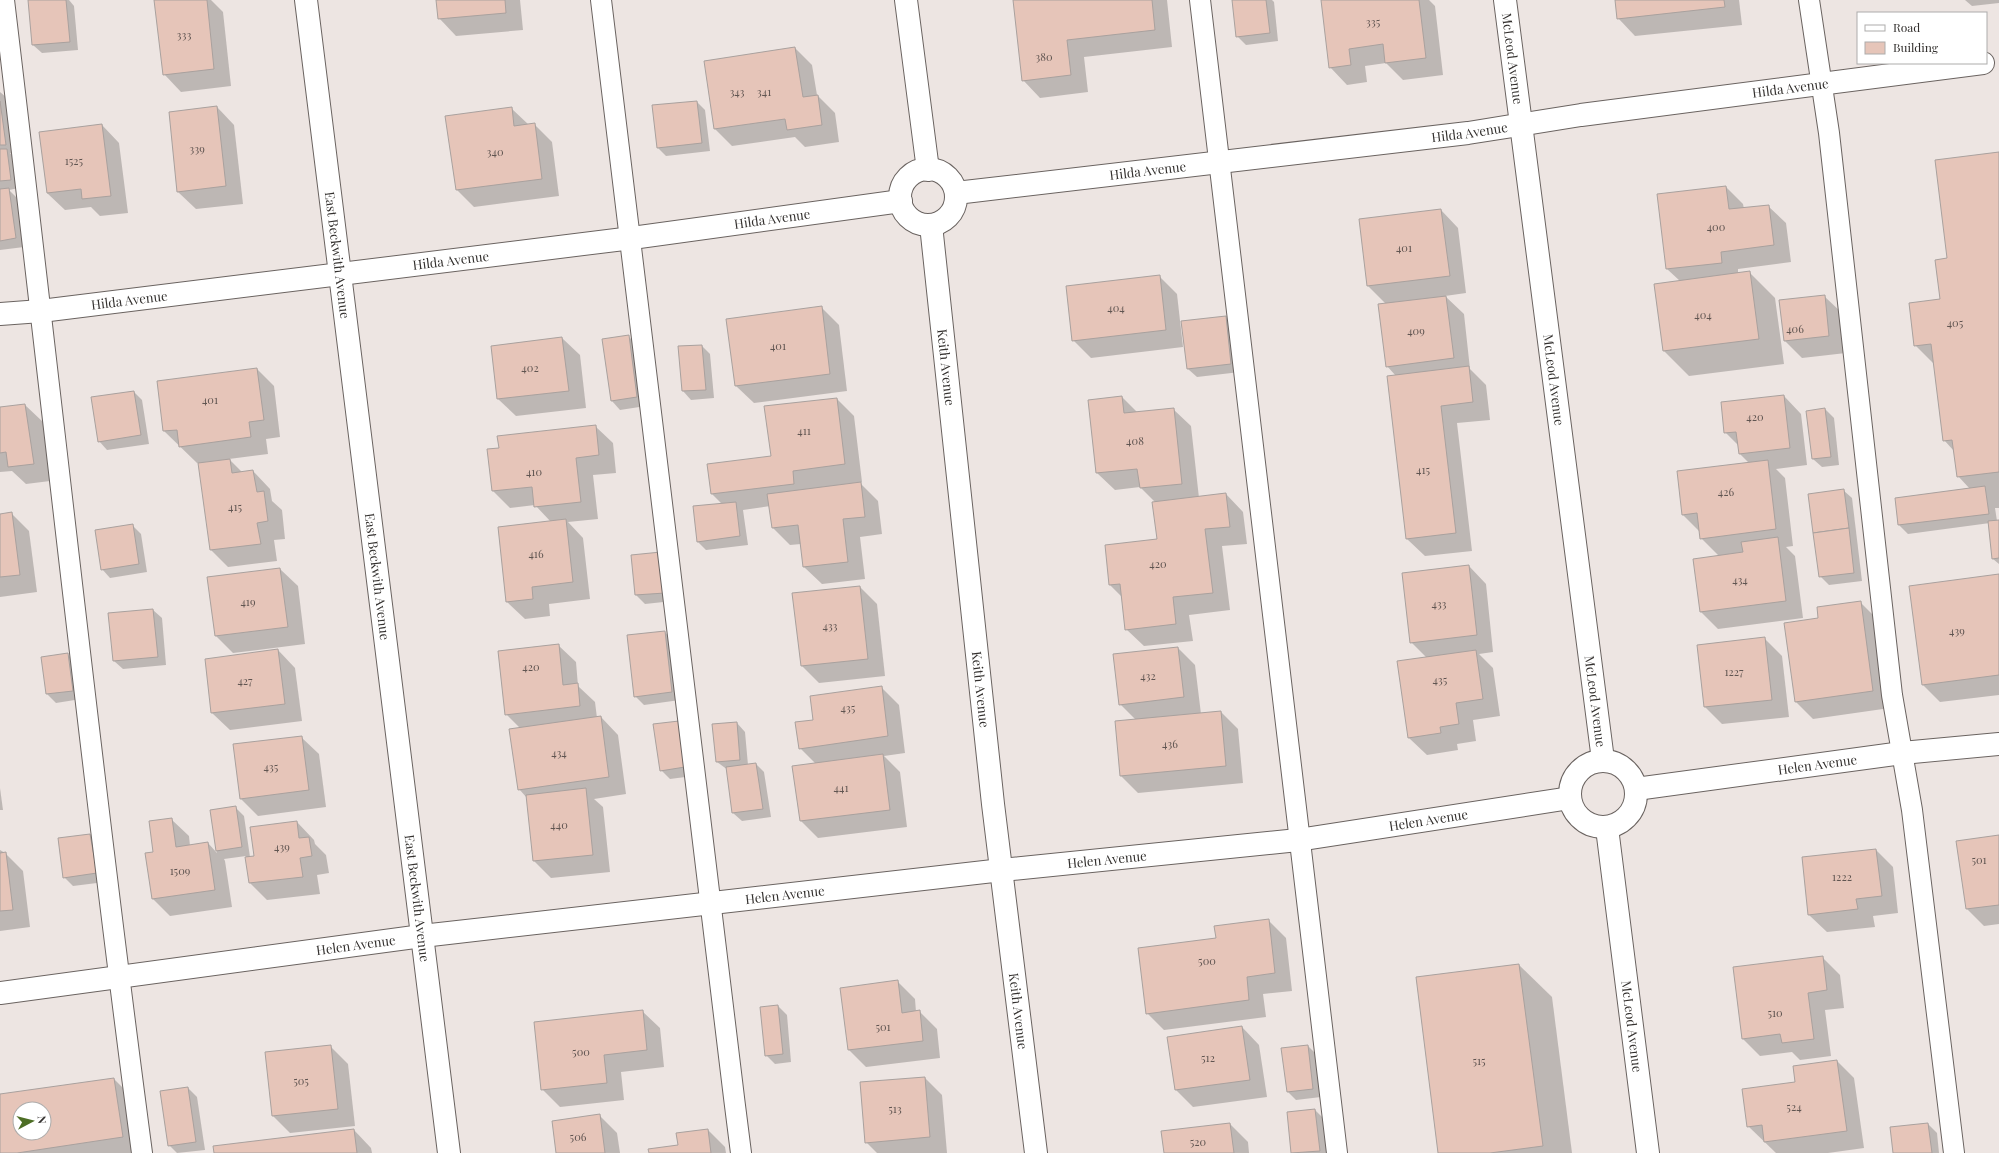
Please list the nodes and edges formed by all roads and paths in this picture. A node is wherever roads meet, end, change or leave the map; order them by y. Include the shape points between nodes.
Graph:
1 (4, 0) edge
2 (306, 0) edge
3 (601, 0) edge
4 (906, 0) edge
5 (1200, 0) edge
6 (1505, 0) edge
7 (1809, 0) edge
8 (1999, 61) edge
9 (1987, 63) edge
10 (1975, 64) edge
11 (1821, 84) junction
12 (1521, 123) junction
13 (1220, 162) junction
14 (928, 170) junction
15 (956, 193) junction
16 (901, 201) junction
17 (931, 225) junction
18 (632, 238) junction
19 (340, 274) junction
20 (42, 311) junction
21 (0, 314) edge
22 (1999, 744) edge
23 (1902, 753) junction
24 (1603, 760) junction
25 (1636, 789) junction
26 (1570, 798) junction
27 (1607, 828) junction
28 (1298, 840) junction
29 (1002, 870) junction
30 (709, 903) junction
31 (422, 936) junction
32 (118, 977) junction
33 (0, 993) edge
34 (142, 1153) edge
35 (449, 1153) edge
36 (741, 1153) edge
37 (1036, 1153) edge
38 (1337, 1153) edge
39 (1648, 1153) edge
40 (1954, 1153) edge

1 - 20 lane
2 - 19 street, East Beckwith Avenue
3 - 18 lane
4 - 14 street
5 - 13 lane
6 - 12 street, McLeod Avenue
7 - 11 lane
8 - 9 street
10 - 11 street, Hilda Avenue
11 - 12 street, Hilda Avenue
11 - 23 lane via 1829,133 1892,695
12 - 13 street, Hilda Avenue via 1468,133
12 - 24 street, McLeod Avenue
13 - 15 street, Hilda Avenue
13 - 28 lane
14 - 15 street via 944,175
14 - 16 street via 915,173 906,182
15 - 17 street via 953,209 948,217
16 - 17 street via 906,215 913,221
16 - 18 street, Hilda Avenue
17 - 29 street, Keith Avenue
18 - 19 street, Hilda Avenue
18 - 30 lane
19 - 20 street, Hilda Avenue
19 - 31 street, East Beckwith Avenue
20 - 21 street, Hilda Avenue
20 - 32 lane
22 - 23 street, Helen Avenue
23 - 25 street, Helen Avenue
23 - 40 lane via 1912,810
24 - 25 street via 1622,766 1631,774
24 - 26 street via 1583,767 1575,776
25 - 27 street via 1634,808 1628,817
26 - 27 street via 1577,815 1585,823
26 - 28 street, Helen Avenue
27 - 39 street, McLeod Avenue
28 - 29 street, Helen Avenue
28 - 38 lane
29 - 30 street, Helen Avenue
29 - 37 street, Keith Avenue
30 - 31 street, Helen Avenue
30 - 36 lane
31 - 32 street, Helen Avenue
31 - 35 street, East Beckwith Avenue
32 - 33 street, Helen Avenue
32 - 34 lane

